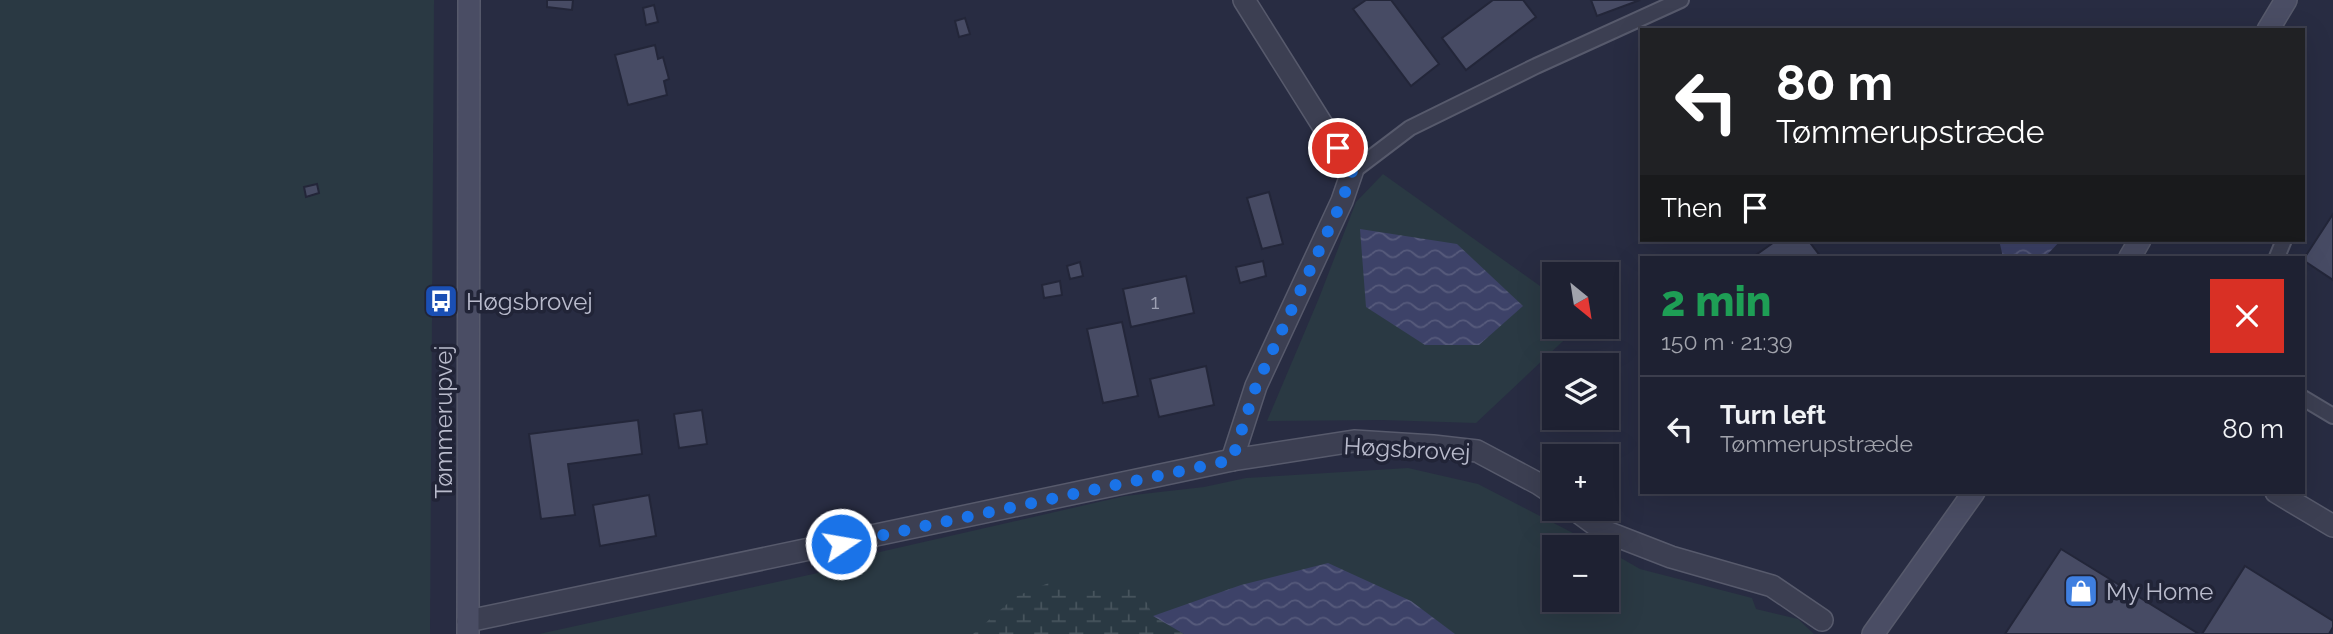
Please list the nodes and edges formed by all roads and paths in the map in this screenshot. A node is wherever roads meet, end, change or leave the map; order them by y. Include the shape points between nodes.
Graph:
1 (469, 0) edge
2 (1244, 0) edge
3 (1681, 0) edge
4 (2286, 0) edge
5 (2270, 28) edge
6 (1352, 172) junction
7 (2305, 399) edge
8 (2333, 416) edge
9 (1232, 460) junction
10 (1542, 486) edge
11 (1973, 494) edge
12 (2279, 494) edge
13 (1590, 521) edge
14 (2333, 526) edge
15 (1822, 620) dead end
16 (468, 628) edge
17 (1873, 634) edge

1 - 16 street, Tømmerupvej
2 - 6 street
3 - 6 lane via 1410,128
4 - 5 street
6 - 9 street via 1256,386
7 - 8 lane
9 - 10 street, Høgsbrovej via 1354,441 1433,446 1477,451
9 - 16 street, Høgsbrovej
11 - 17 street
12 - 14 street
13 - 15 street via 1604,531 1671,557 1772,586

